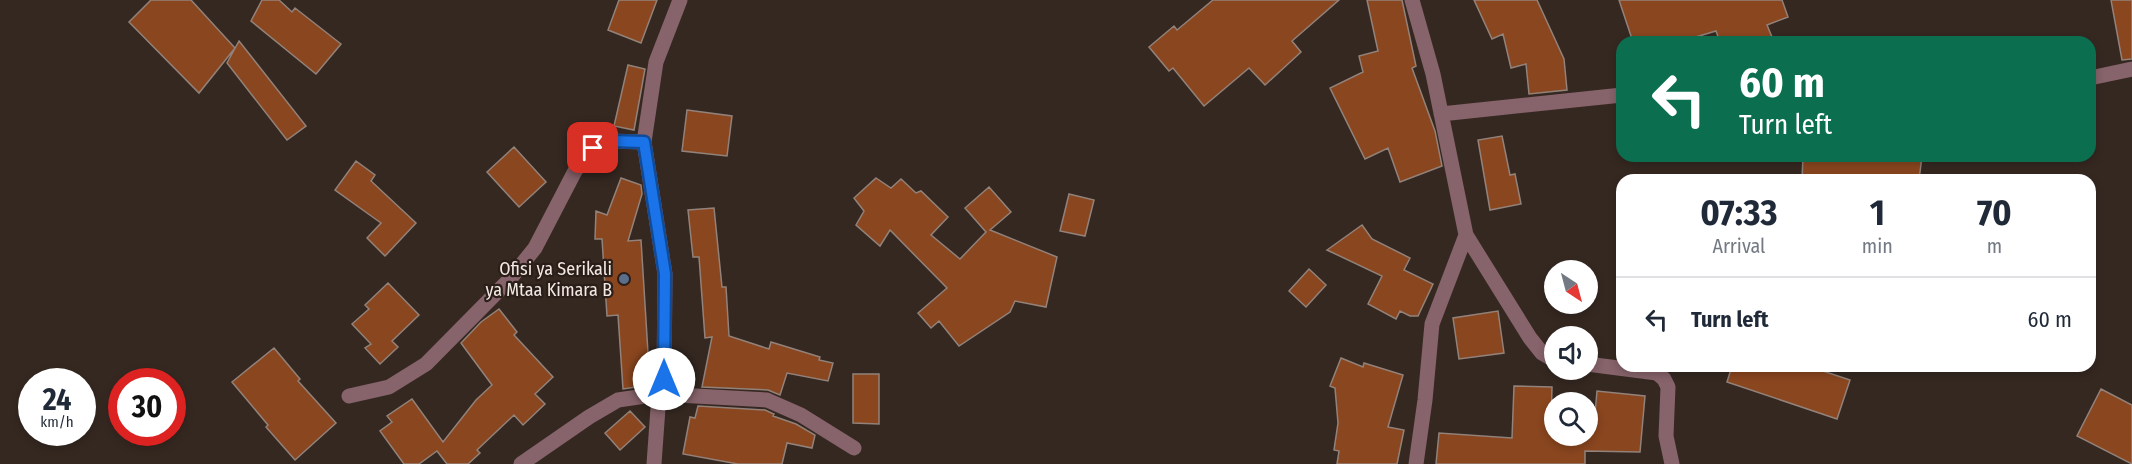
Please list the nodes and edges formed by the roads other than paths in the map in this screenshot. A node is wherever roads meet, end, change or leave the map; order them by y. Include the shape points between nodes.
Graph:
1 (680, 0) edge
2 (1412, 0) edge
3 (2132, 69) edge
4 (2096, 77) edge
5 (1616, 96) edge
6 (1441, 114) junction
7 (644, 142) junction
8 (1466, 235) junction
9 (1544, 354) edge
10 (1598, 365) edge
11 (1616, 368) edge
12 (1648, 372) edge
13 (659, 394) junction
14 (349, 396) dead end
15 (854, 448) dead end
16 (521, 464) edge
17 (654, 464) edge
18 (1416, 464) edge
19 (1672, 464) edge

1 - 7 street via 656,62
2 - 6 street
3 - 4 street
5 - 6 street
6 - 8 street
7 - 13 street via 665,274 664,379
7 - 14 street via 609,141 593,148 575,171 535,248 510,279 426,364 388,387
8 - 9 street
8 - 18 street via 1431,324
10 - 11 street
12 - 19 street via 1665,379 1668,387 1666,436
13 - 15 street via 767,400 801,415
13 - 16 street via 618,400
13 - 17 street

